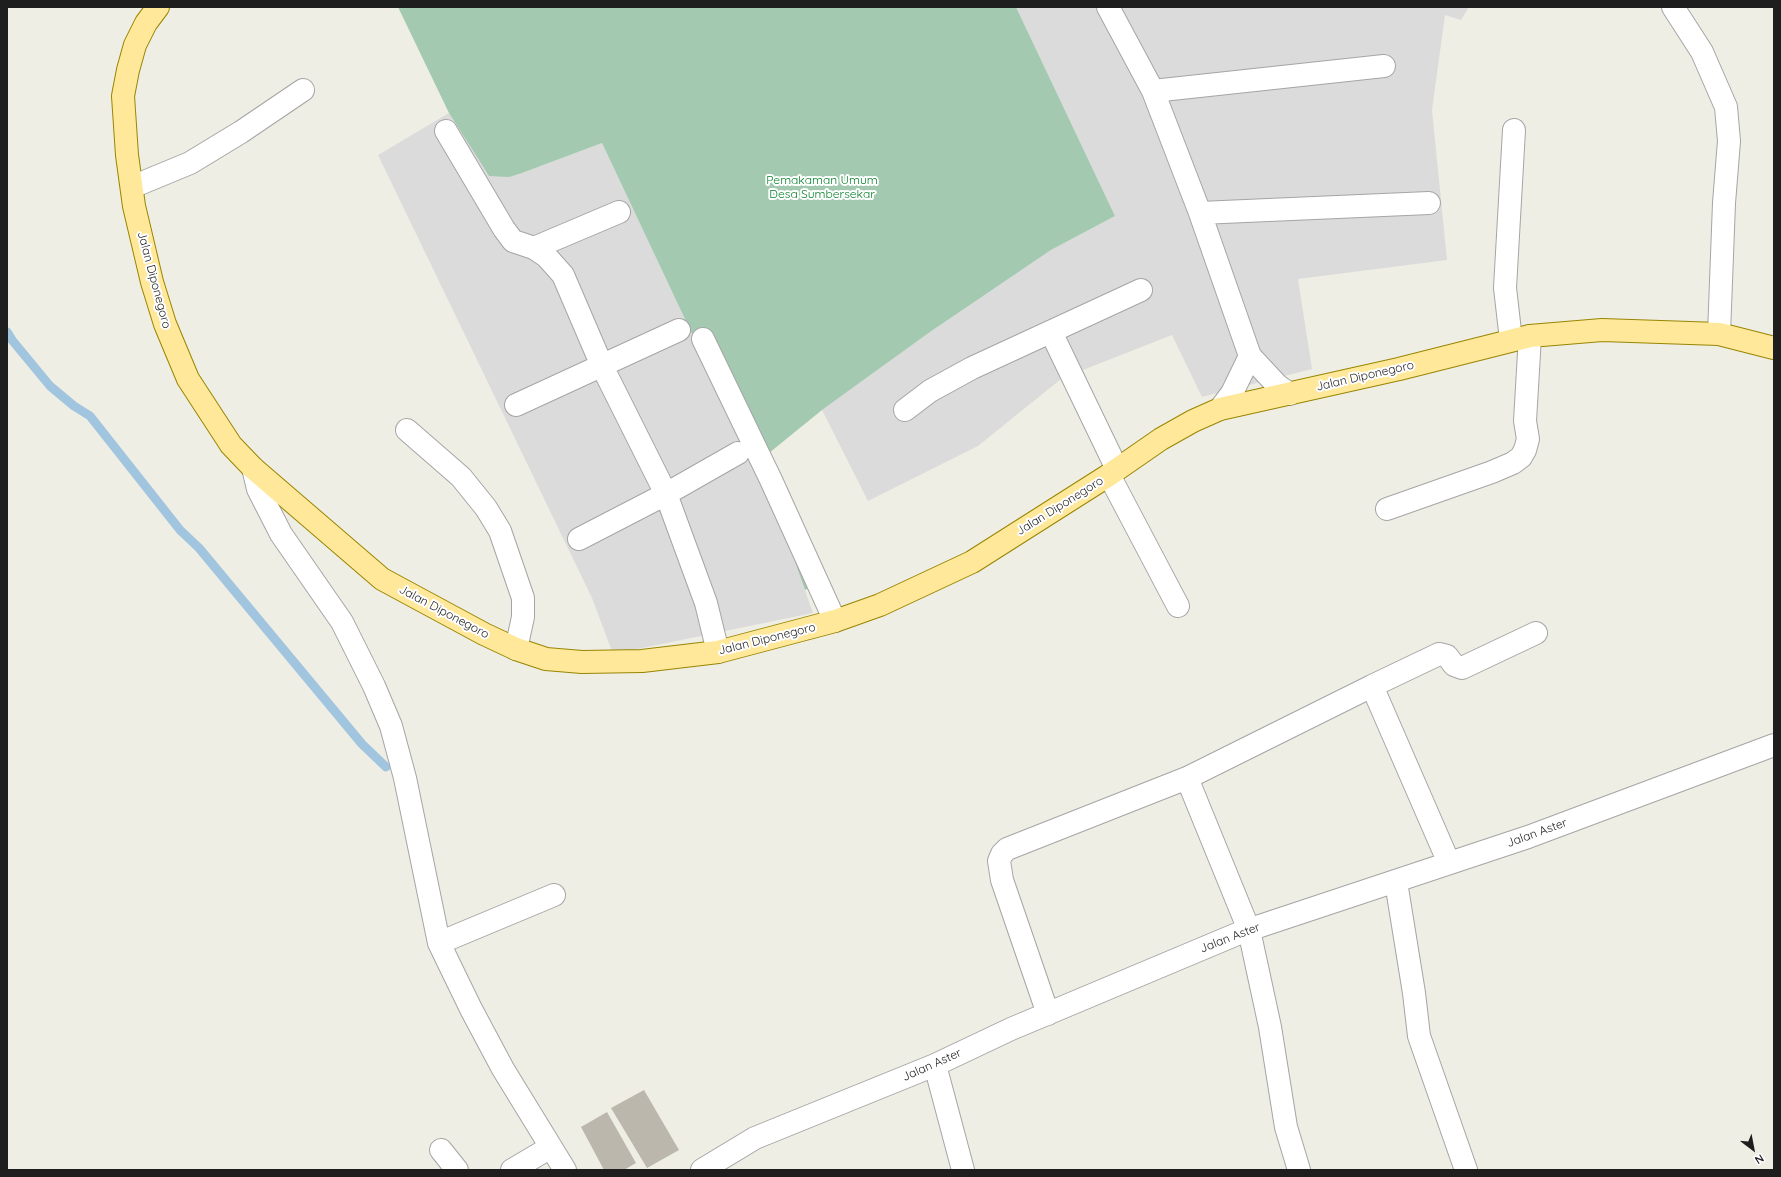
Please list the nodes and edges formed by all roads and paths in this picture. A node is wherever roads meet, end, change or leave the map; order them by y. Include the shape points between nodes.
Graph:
1 (158, 7) edge
2 (1108, 7) edge
3 (1673, 7) edge
4 (1384, 66) dead end
5 (303, 90) dead end
6 (1154, 91) junction
7 (1514, 130) dead end
8 (446, 131) dead end
9 (132, 187) junction
10 (1429, 203) dead end
11 (619, 212) dead end
12 (1200, 213) junction
13 (534, 248) junction
14 (1141, 290) dead end
15 (679, 330) dead end
16 (1051, 332) junction
17 (1719, 334) junction
18 (1521, 338) junction
19 (703, 339) dead end
20 (1774, 348) edge
21 (1250, 356) junction
22 (602, 366) junction
23 (1290, 394) junction
24 (516, 405) dead end
25 (1220, 409) junction
26 (905, 410) dead end
27 (407, 430) dead end
28 (738, 453) dead end
29 (253, 468) junction
30 (1113, 472) junction
31 (666, 494) junction
32 (1387, 509) dead end
33 (579, 539) dead end
34 (1178, 606) dead end
35 (835, 622) junction
36 (1536, 633) dead end
37 (516, 649) junction
38 (718, 652) junction
39 (1372, 686) junction
40 (1774, 745) edge
41 (1187, 778) junction
42 (1449, 863) junction
43 (1396, 882) junction
44 (554, 895) dead end
45 (1249, 930) junction
46 (438, 943) junction
47 (1048, 1014) junction
48 (935, 1065) junction
49 (551, 1147) junction
50 (441, 1150) dead end
51 (457, 1170) edge
52 (512, 1170) edge
53 (565, 1170) edge
54 (702, 1170) edge
55 (963, 1170) edge
56 (1299, 1170) edge
57 (1466, 1170) edge

1 - 9 main road, Jalan Diponegoro via 135,45 123,96
2 - 6 street
3 - 17 street via 1702,52 1726,107 1729,141
4 - 6 street
5 - 9 street via 190,163
6 - 12 street
7 - 18 street via 1505,288
8 - 13 street via 513,241
9 - 29 main road, Jalan Diponegoro via 152,282 177,356 205,408 231,445
10 - 12 street
11 - 13 street
12 - 21 street
13 - 22 street via 546,256 563,275
14 - 16 street
15 - 22 street
16 - 26 street via 954,378 930,391
16 - 30 street
17 - 18 main road, Jalan Diponegoro via 1602,330
17 - 20 main road, Jalan Diponegoro
18 - 23 main road, Jalan Diponegoro
18 - 32 street via 1528,439 1521,457 1492,472
19 - 35 street
21 - 23 street via 1277,386
21 - 25 street via 1232,393
22 - 24 street
22 - 31 street
23 - 25 main road, Jalan Diponegoro
25 - 30 main road, Jalan Diponegoro via 1161,439
27 - 37 street via 461,477 486,508 500,531 523,598 523,617
28 - 31 street
29 - 37 main road, Jalan Diponegoro via 382,579
29 - 46 street via 258,489 281,534 342,622 391,726 405,778
30 - 34 street
30 - 35 main road, Jalan Diponegoro via 972,562 880,605
31 - 33 street
31 - 38 street via 706,603
35 - 38 main road, Jalan Diponegoro
36 - 39 street via 1462,668 1439,654
37 - 38 main road, Jalan Diponegoro via 546,659 582,662 642,661
39 - 41 street
39 - 42 street
40 - 42 street, Jalan Aster via 1528,837
41 - 45 street
41 - 47 street via 1007,849 1002,854 999,861 1002,880
42 - 43 street, Jalan Aster
43 - 45 street, Jalan Aster
43 - 57 street via 1419,1036
44 - 46 street
45 - 47 street, Jalan Aster
45 - 56 street via 1270,1027 1286,1127
46 - 49 street via 489,1042
47 - 48 street, Jalan Aster
48 - 54 street, Jalan Aster via 755,1138
48 - 55 street
49 - 52 street
49 - 53 street
50 - 51 street

